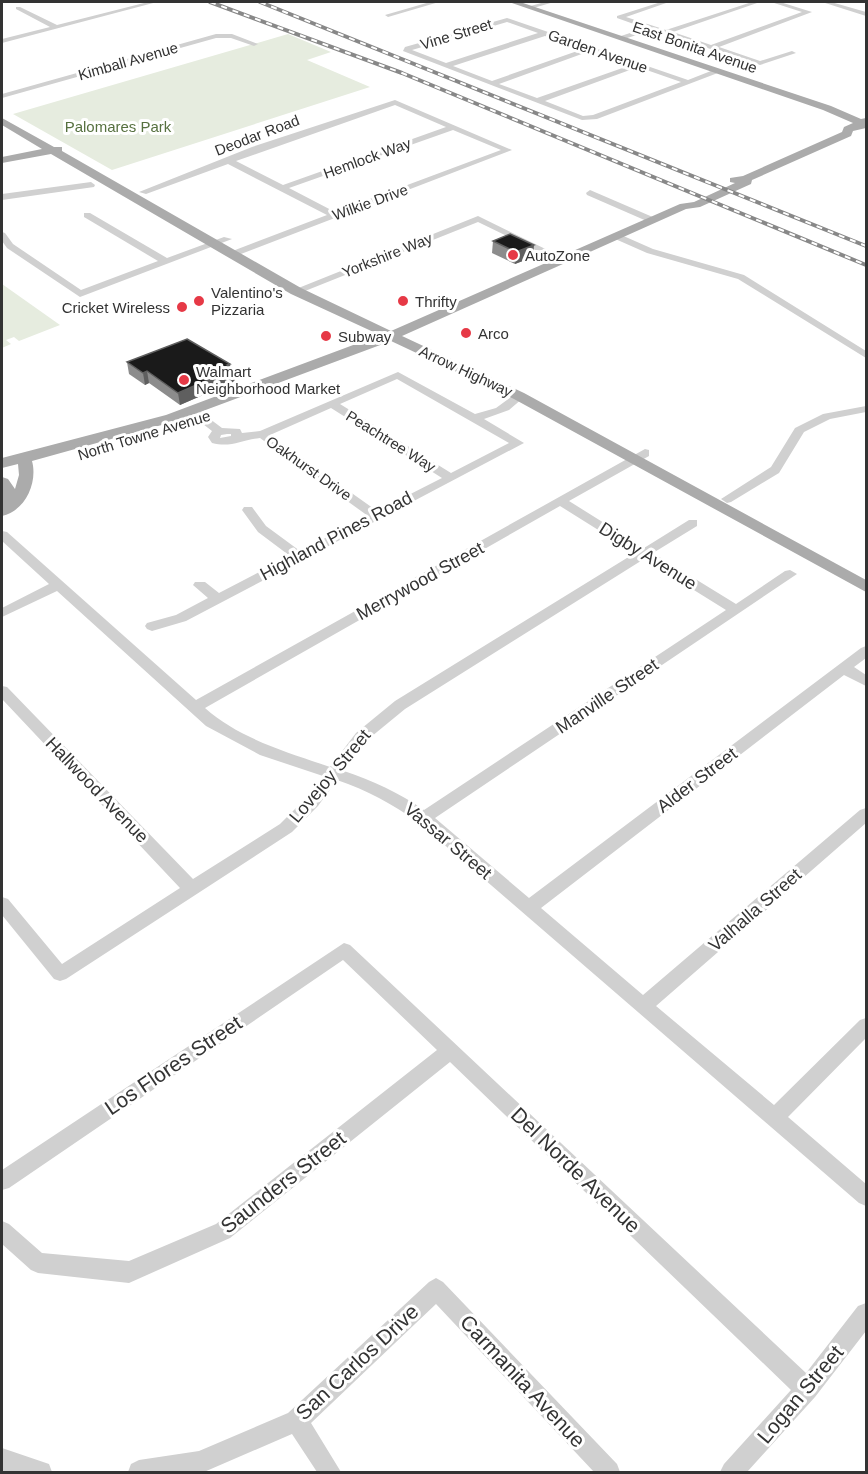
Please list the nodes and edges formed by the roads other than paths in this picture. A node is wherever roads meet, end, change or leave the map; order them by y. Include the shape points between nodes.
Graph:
1 (154, 2) edge
2 (436, 2) edge
3 (513, 2) edge
4 (551, 2) edge
5 (666, 2) edge
6 (757, 2) edge
7 (774, 2) edge
8 (825, 2) edge
9 (113, 6) dead end
10 (530, 7) junction
11 (18, 8) dead end
12 (122, 10) junction
13 (867, 14) edge
14 (388, 15) dead end
15 (507, 20) joint
16 (56, 27) junction
17 (653, 28) junction
18 (598, 30) junction
19 (667, 32) junction
20 (546, 33) junction
21 (624, 38) junction
22 (569, 40) junction
23 (2, 41) edge
24 (254, 44) dead end
25 (712, 47) junction
26 (592, 48) junction
27 (792, 54) dead end
28 (638, 64) junction
29 (446, 66) junction
30 (719, 71) junction
31 (688, 82) junction
32 (491, 84) junction
33 (2, 96) edge
34 (537, 101) junction
35 (2, 112) edge
36 (2, 121) edge
37 (866, 124) edge
38 (453, 127) junction
39 (58, 149) junction
40 (2, 160) edge
41 (228, 160) junction
42 (91, 185) dead end
43 (282, 188) junction
44 (590, 193) dead end
45 (137, 194) junction
46 (2, 197) edge
47 (87, 214) dead end
48 (334, 215) junction
49 (652, 220) junction
50 (2, 235) edge
51 (616, 236) junction
52 (221, 242) junction
53 (238, 252) junction
54 (563, 260) junction
55 (166, 262) junction
56 (309, 286) junction
57 (296, 291) junction
58 (396, 333) junction
59 (867, 355) edge
60 (519, 396) junction
61 (334, 405) junction
62 (867, 409) edge
63 (198, 415) junction
64 (476, 417) junction
65 (262, 434) junction
66 (639, 457) junction
67 (25, 462) junction
68 (2, 463) edge
69 (2, 471) edge
70 (449, 477) junction
71 (2, 482) edge
72 (728, 499) junction
73 (561, 502) junction
74 (2, 510) edge
75 (248, 510) dead end
76 (375, 515) junction
77 (693, 523) dead end
78 (2, 535) edge
79 (645, 554) junction
80 (298, 556) junction
81 (867, 573) edge
82 (790, 574) dead end
83 (58, 585) junction
84 (200, 585) dead end
85 (867, 587) edge
86 (218, 599) junction
87 (736, 610) junction
88 (2, 613) edge
89 (152, 626) dead end
90 (867, 651) edge
91 (844, 668) junction
92 (867, 681) edge
93 (2, 692) edge
94 (194, 708) junction
95 (334, 773) junction
96 (867, 814) edge
97 (424, 818) junction
98 (192, 889) junction
99 (2, 904) edge
100 (528, 909) junction
101 (344, 950) joint
102 (643, 1006) junction
103 (867, 1026) edge
104 (450, 1051) junction
105 (775, 1117) junction
106 (2, 1181) edge
107 (867, 1196) edge
108 (2, 1231) edge
109 (436, 1289) joint
110 (867, 1314) edge
111 (807, 1389) junction
112 (296, 1421) junction
113 (2, 1460) edge
114 (40, 1473) edge
115 (139, 1473) edge
116 (330, 1473) edge
117 (609, 1473) edge
118 (732, 1473) edge

1 - 12 street
2 - 14 street
3 - 10 main road, East Bonita Avenue
4 - 10 street
5 - 17 street via 620,17
6 - 19 street
7 - 25 street via 809,12
8 - 13 street
9 - 12 street
10 - 18 main road, East Bonita Avenue
11 - 16 street
12 - 16 street
15 - 20 street, Garden Avenue
15 - 29 street, Vine Street via 407,51
16 - 23 street
17 - 19 street
17 - 21 street
18 - 21 main road, East Bonita Avenue
18 - 22 street
19 - 25 street
20 - 22 street, Garden Avenue
20 - 29 street
21 - 30 main road, East Bonita Avenue
22 - 26 street, Garden Avenue
24 - 33 street, Kimball Avenue via 232,36 216,36
25 - 27 street via 760,63
26 - 28 street, Garden Avenue
26 - 32 street
28 - 31 street, Garden Avenue
28 - 34 street
29 - 32 street
30 - 31 street
30 - 37 main road, East Bonita Avenue
31 - 34 street via 594,117 582,118
32 - 34 street
35 - 39 main road, Arrow Highway
36 - 39 main road, Arrow Highway
37 - 49 main road, North Towne Avenue via 696,205
38 - 41 street, Deodar Road via 395,102
38 - 43 street, Hemlock Way
38 - 48 street, Wilkie Drive via 508,150
39 - 40 main road
39 - 45 main road, Arrow Highway
41 - 43 street
41 - 45 street, Deodar Road
42 - 46 street
43 - 48 street
44 - 49 street
45 - 52 main road, Arrow Highway
47 - 55 street
48 - 53 street, Wilkie Drive
49 - 51 main road, North Towne Avenue
50 - 55 street via 10,246 80,294
51 - 54 main road, North Towne Avenue
51 - 59 street via 670,258 741,277
52 - 53 main road, Arrow Highway
52 - 55 street
53 - 56 main road, Arrow Highway
53 - 57 main road, Arrow Highway
54 - 56 street, Yorkshire Way via 478,219
54 - 58 main road, North Towne Avenue
56 - 57 street, Yorkshire Way
56 - 58 main road, Arrow Highway
57 - 58 main road, Arrow Highway
58 - 60 main road, Arrow Highway
58 - 63 main road, North Towne Avenue via 293,383
58 - 66 main road, Arrow Highway via 496,374
60 - 64 street via 514,403 486,417
60 - 66 main road, Arrow Highway
61 - 64 street via 398,375
61 - 65 street
61 - 70 street, Peachtree Way
62 - 72 street via 827,416 799,430 775,470
63 - 65 street, Oakhurst Drive via 219,431 233,430 238,437
63 - 67 main road, North Towne Avenue
64 - 70 street, Highland Pines Road via 518,443
65 - 76 street, Oakhurst Drive
66 - 72 main road, Arrow Highway
66 - 73 street, Merrywood Street
66 - 85 main road, Arrow Highway
67 - 68 main road, North Towne Avenue
67 - 69 main road, North Towne Avenue
67 - 74 main road via 28,478 23,492
70 - 76 street, Highland Pines Road
71 - 74 main road via 9,492
72 - 81 main road, Arrow Highway
73 - 79 street, Digby Avenue
73 - 94 street, Merrywood Street
75 - 80 street via 262,529
76 - 80 street, Highland Pines Road
77 - 79 street, Lovejoy Street
78 - 83 street, Vassar Street
79 - 87 street, Digby Avenue
79 - 95 street, Lovejoy Street via 400,705 362,737
80 - 86 street, Highland Pines Road
82 - 87 street, Manville Street
83 - 88 street
83 - 94 street, Vassar Street
84 - 86 street
86 - 89 street, Highland Pines Road via 181,618
87 - 97 street, Manville Street
90 - 91 street, Alder Street
91 - 92 street
91 - 100 street, Alder Street
93 - 98 street, Hallwood Avenue
94 - 95 street, Vassar Street via 235,737 265,751
95 - 97 street, Vassar Street via 395,798
95 - 98 street, Lovejoy Street via 285,828
96 - 102 street, Valhalla Street
97 - 100 street, Vassar Street
98 - 99 street, Lovejoy Street via 60,974
100 - 102 street, Vassar Street
101 - 104 street, Del Norde Avenue
101 - 106 street, Los Flores Street
102 - 105 street, Vassar Street
103 - 105 street
104 - 108 street, Saunders Street via 223,1231 129,1272 38,1263
104 - 111 street, Del Norde Avenue
105 - 107 street, Vassar Street
109 - 112 street, San Carlos Drive
109 - 117 street, Carmanita Avenue
110 - 111 street, Logan Street
111 - 118 street, Logan Street
112 - 115 street, San Carlos Drive via 199,1463
112 - 116 street
113 - 114 street

